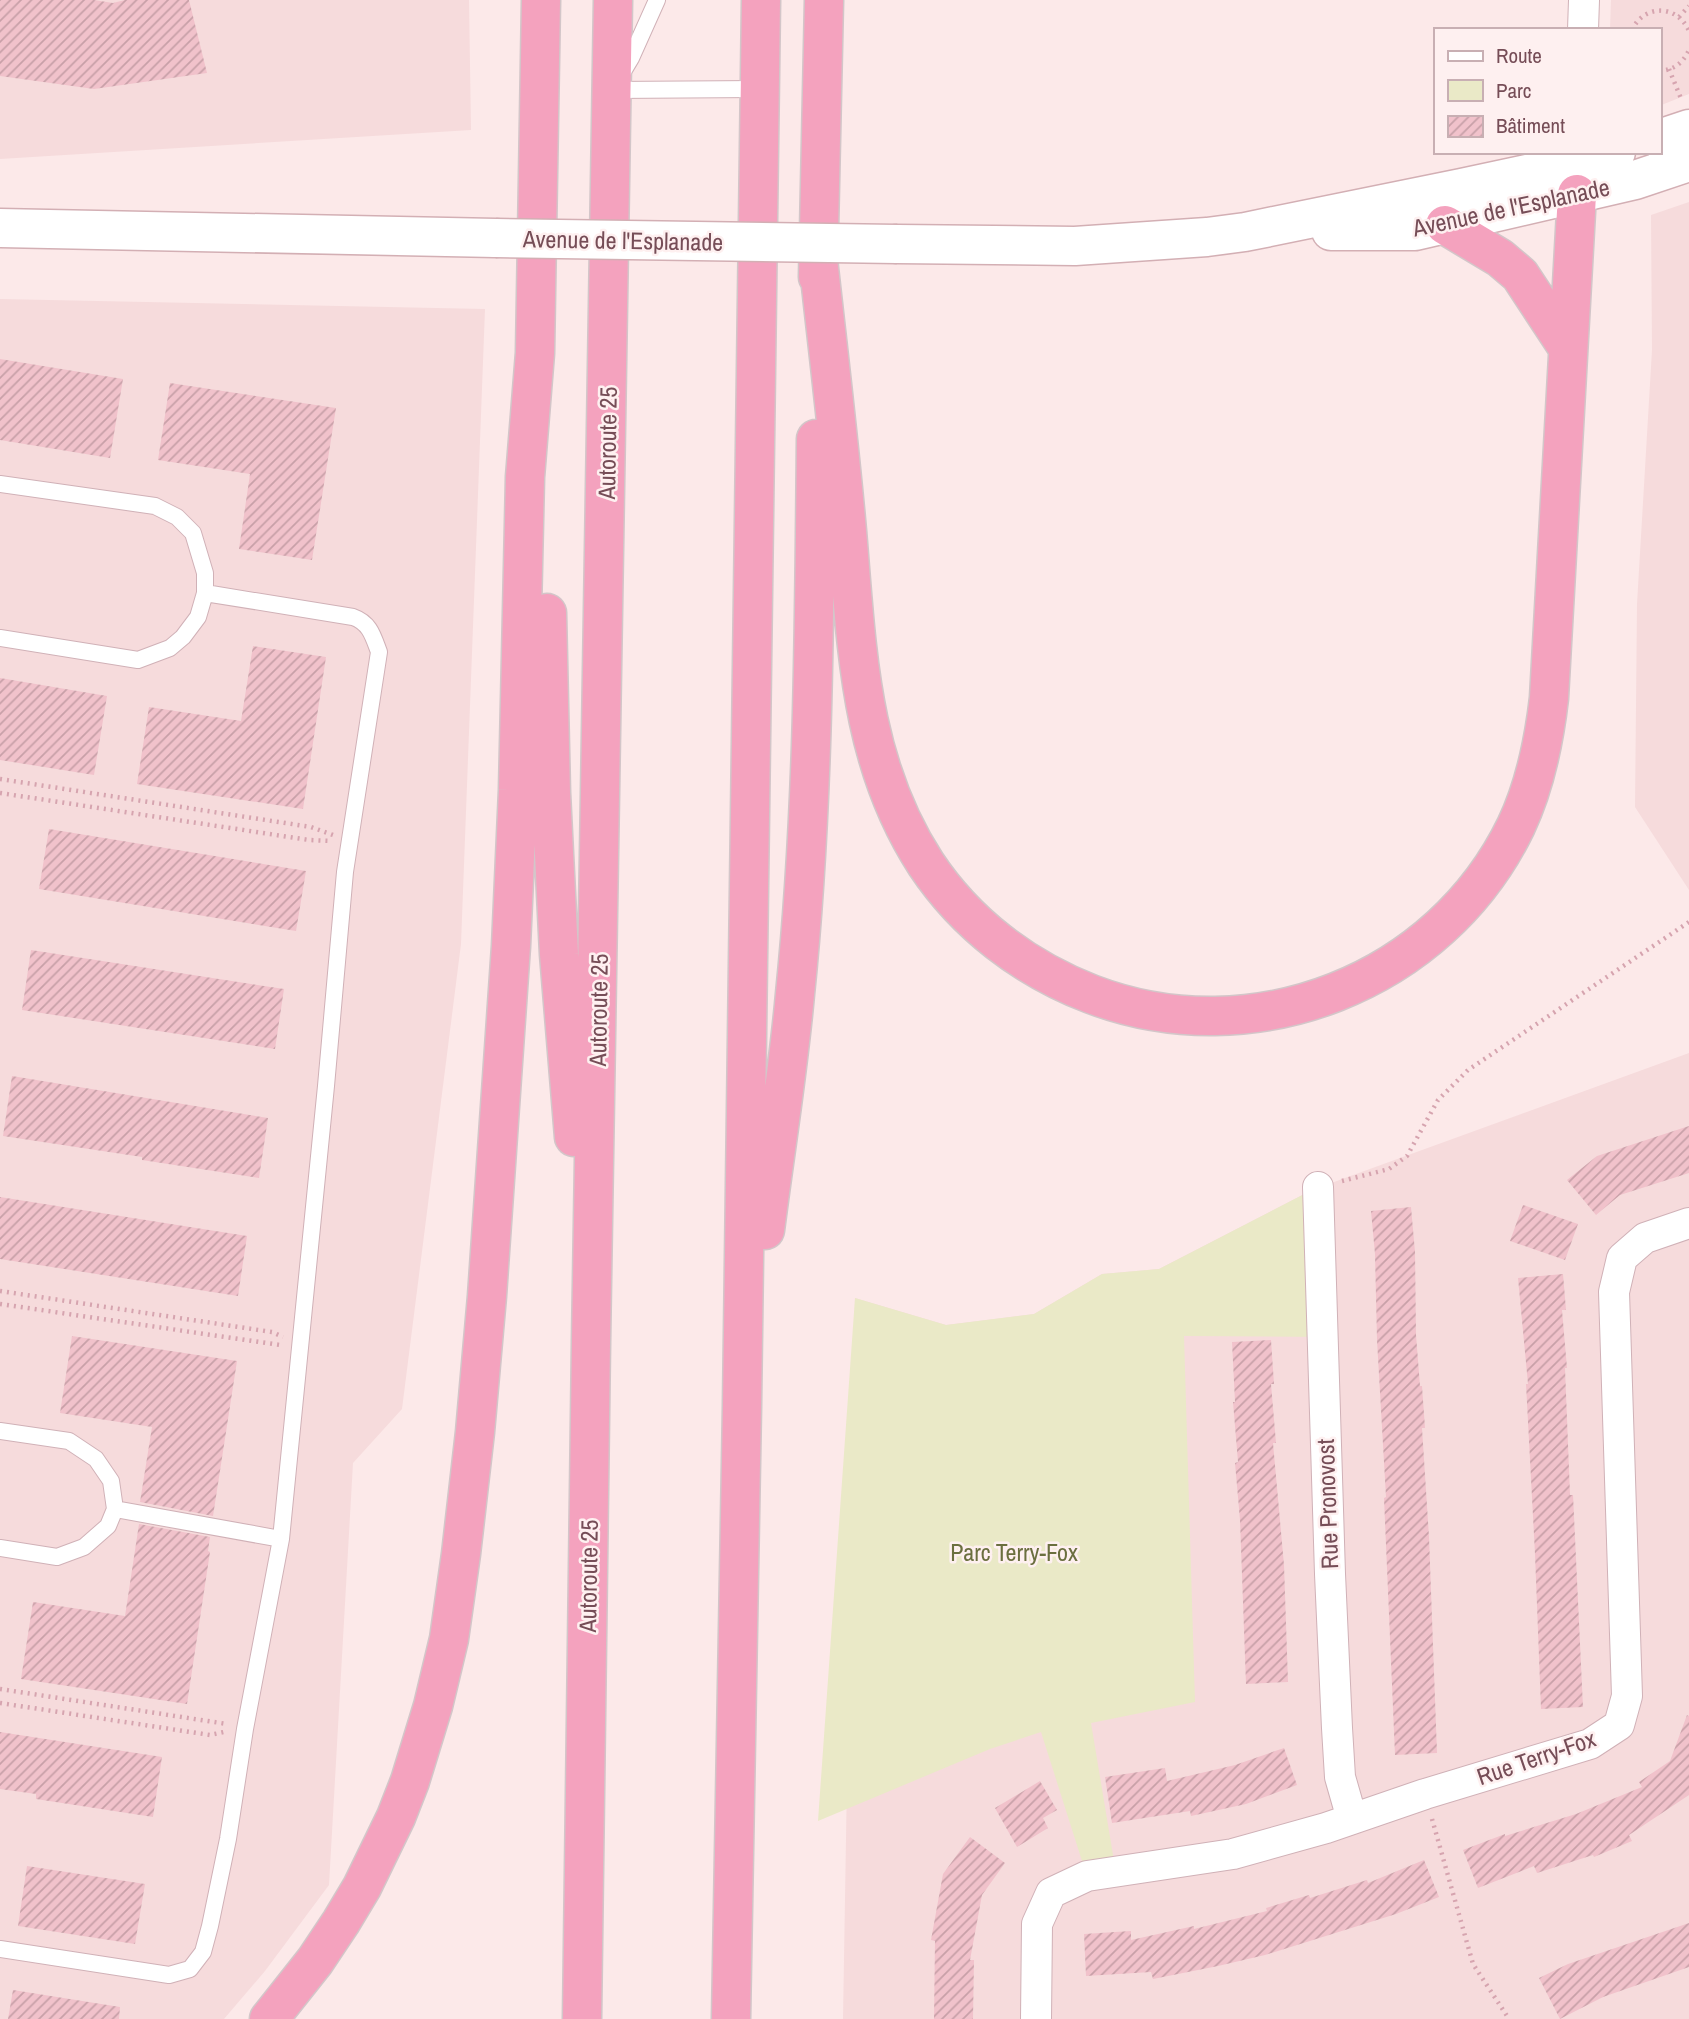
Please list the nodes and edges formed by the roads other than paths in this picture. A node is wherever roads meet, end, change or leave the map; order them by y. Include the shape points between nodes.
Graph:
1 (541, 0) edge
2 (613, 0) edge
3 (657, 0) edge
4 (761, 0) edge
5 (824, 0) edge
6 (1584, 0) edge
7 (1583, 28) edge
8 (759, 89) junction
9 (612, 90) junction
10 (1687, 119) edge
11 (1661, 138) edge
12 (1612, 154) edge
13 (1689, 162) edge
14 (1578, 170) edge
15 (1445, 225) junction
16 (0, 228) edge
17 (1245, 232) junction
18 (818, 259) junction
19 (1569, 348) junction
20 (535, 353) junction
21 (0, 484) edge
22 (205, 593) junction
23 (0, 638) edge
24 (1318, 1187) road end
25 (1689, 1223) edge
26 (591, 1342) junction
27 (742, 1406) junction
28 (0, 1431) edge
29 (115, 1509) junction
30 (281, 1539) junction
31 (0, 1548) edge
32 (1352, 1819) junction
33 (0, 1950) edge
34 (269, 2019) edge
35 (582, 2019) edge
36 (731, 2019) edge
37 (1036, 2019) edge

1 - 20 highway
2 - 9 highway, Autoroute 25
3 - 9 lane
4 - 8 highway
5 - 18 highway
6 - 7 street
8 - 9 lane
8 - 27 highway
9 - 26 highway, Autoroute 25
10 - 11 street
12 - 14 street, Avenue de l'Esplanade
13 - 14 street, Avenue de l'Esplanade via 1635,180
14 - 15 street, Avenue de l'Esplanade
14 - 17 street, Avenue de l'Esplanade
14 - 19 highway
15 - 17 street, Avenue de l'Esplanade via 1415,231
15 - 19 highway via 1520,275
16 - 17 street, Avenue de l'Esplanade, bridge via 1075,246
18 - 19 highway via 857,658 874,746 897,810 940,883 1002,946 1076,988 1161,1013 1256,1013 1293,1006 1353,985 1396,962 1429,937 1460,909 1495,863 1526,801 1547,718
18 - 27 highway via 814,643 806,845 795,995
20 - 26 highway via 544,477 558,954
20 - 34 highway via 525,477 518,790 506,1033 475,1432 454,1607 433,1706 410,1781 379,1854 341,1922
21 - 22 lane via 155,506 177,517 193,533 205,573
22 - 23 lane via 198,617 183,637 170,648 138,660
22 - 30 lane via 363,620 379,652 348,841
24 - 32 street, Rue Pronovost via 1329,1574 1340,1777
25 - 32 street, Rue Terry-Fox via 1645,1238 1622,1258 1614,1292 1627,1696 1619,1725 1590,1744
26 - 35 highway, Autoroute 25
27 - 36 highway
28 - 29 lane via 69,1440 96,1458 111,1481
29 - 30 lane
29 - 31 lane via 108,1526 84,1547 57,1557
30 - 33 lane via 228,1839 202,1952 190,1969 169,1975
32 - 37 street, Rue Terry-Fox via 1234,1854 1087,1876 1051,1893 1037,1924

